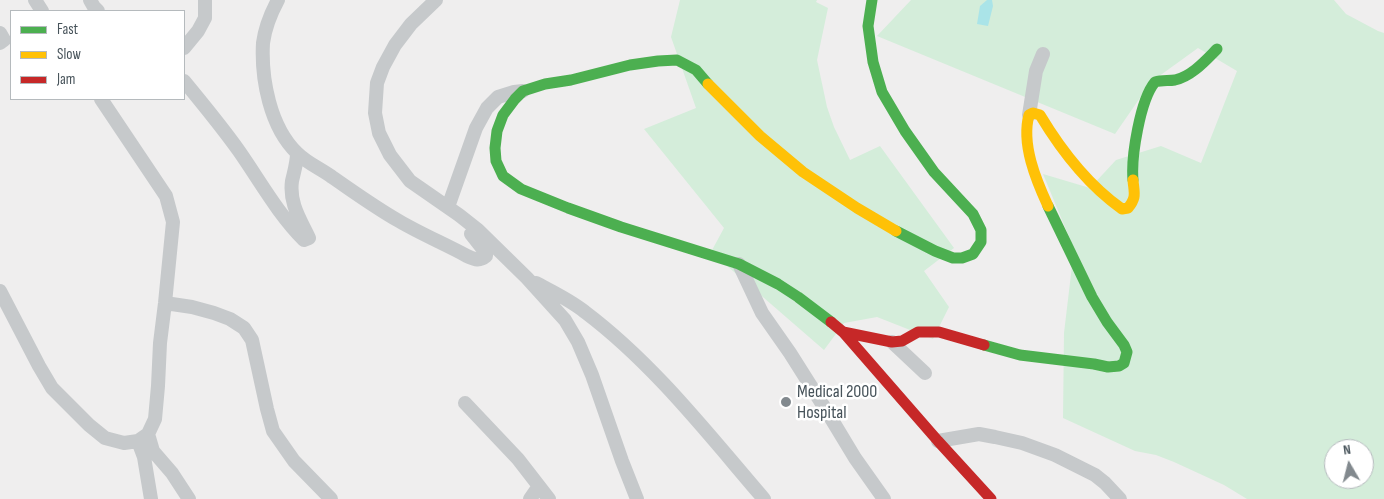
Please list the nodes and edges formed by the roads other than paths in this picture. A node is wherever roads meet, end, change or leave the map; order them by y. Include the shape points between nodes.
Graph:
1 (205, 0) edge
2 (278, 0) edge
3 (436, 0) edge
4 (872, 0) edge
5 (0, 34) edge
6 (0, 44) edge
7 (185, 47) edge
8 (1217, 49) dead end
9 (1043, 54) dead end
10 (185, 83) edge
11 (523, 91) junction
12 (102, 100) edge
13 (1029, 115) junction
14 (297, 153) junction
15 (451, 209) junction
16 (739, 264) junction
17 (527, 278) junction
18 (0, 291) edge
19 (165, 303) junction
20 (842, 332) junction
21 (892, 342) junction
22 (925, 373) dead end
23 (465, 403) dead end
24 (143, 438) junction
25 (938, 441) junction
26 (539, 486) junction
27 (151, 499) edge
28 (189, 499) edge
29 (331, 499) edge
30 (530, 499) edge
31 (550, 499) edge
32 (637, 499) edge
33 (764, 499) edge
34 (884, 499) edge
35 (992, 499) edge
36 (1120, 499) edge

1 - 7 street via 205,18
2 - 14 street via 269,17 263,42 267,95 273,116
3 - 15 street via 394,45 377,83 376,113 379,133 390,155 410,180
4 - 11 street via 868,26 873,62 882,92 934,172 973,214 981,230 981,242 972,254 962,258 935,252 908,238 803,172 760,136 696,70 677,60 630,65
5 - 6 street via 4,40
8 - 13 street via 1180,79 1157,81 1152,85 1134,151 1135,197 1128,208 1122,209 1102,194 1040,115
9 - 13 street via 1036,71
10 - 14 street via 304,240 309,238 294,208 292,196
11 - 15 street via 498,98 487,108 476,128
11 - 16 street via 503,115 497,131 496,161 503,176 521,190 568,208
12 - 19 street via 166,196 173,222
13 - 21 street via 1029,153 1037,183 1092,297 1124,345 1127,352 1124,363 1108,367 1020,355 939,332 918,332 902,341
14 - 15 street via 400,221 467,256 482,259 486,252
15 - 17 street via 478,230
16 - 20 street via 778,284
16 - 34 street via 762,313 854,458
17 - 32 street via 565,320 578,342
17 - 33 street via 586,312 648,368
18 - 24 street via 52,388 105,438 124,443
19 - 24 street via 155,419
19 - 29 street via 214,313 244,328 252,340 273,431 294,461
20 - 21 street
20 - 25 street
21 - 22 street
23 - 26 street
24 - 27 street
24 - 28 street
25 - 35 street
25 - 36 street via 979,434 1022,443 1054,454 1095,475
26 - 30 street
26 - 31 street

